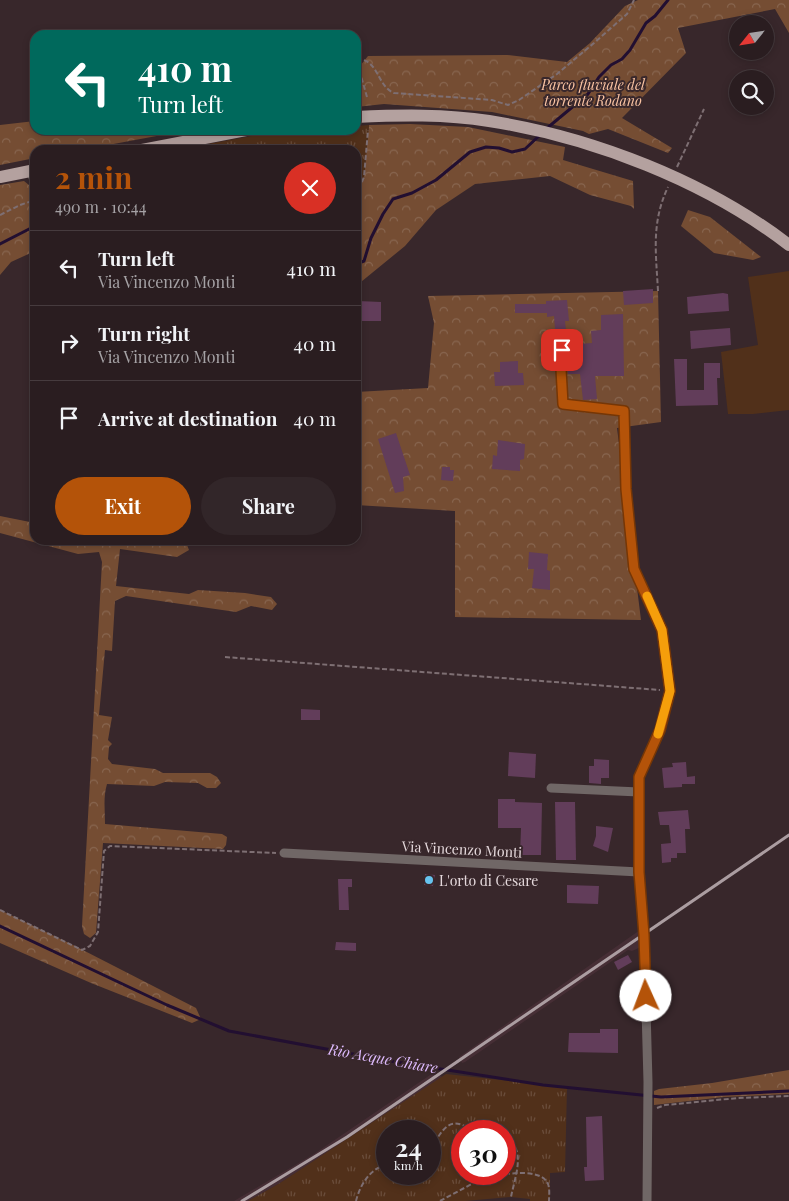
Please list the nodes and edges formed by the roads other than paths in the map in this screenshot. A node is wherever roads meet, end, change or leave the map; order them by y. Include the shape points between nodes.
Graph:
1 (361, 117) edge
2 (220, 135) edge
3 (168, 145) edge
4 (30, 171) edge
5 (0, 177) edge
6 (789, 246) edge
7 (562, 350) dead end
8 (551, 788) dead end
9 (639, 792) junction
10 (284, 853) road end
11 (639, 872) junction
12 (647, 1201) edge

1 - 6 main road via 438,116 488,121 566,137 664,174 728,206
2 - 3 main road
4 - 5 main road
7 - 9 street via 563,404 624,411 626,489 634,569 662,630 670,691 660,730 639,777
8 - 9 street
9 - 11 street
10 - 11 street, Via Vincenzo Monti
11 - 12 street via 648,1082

